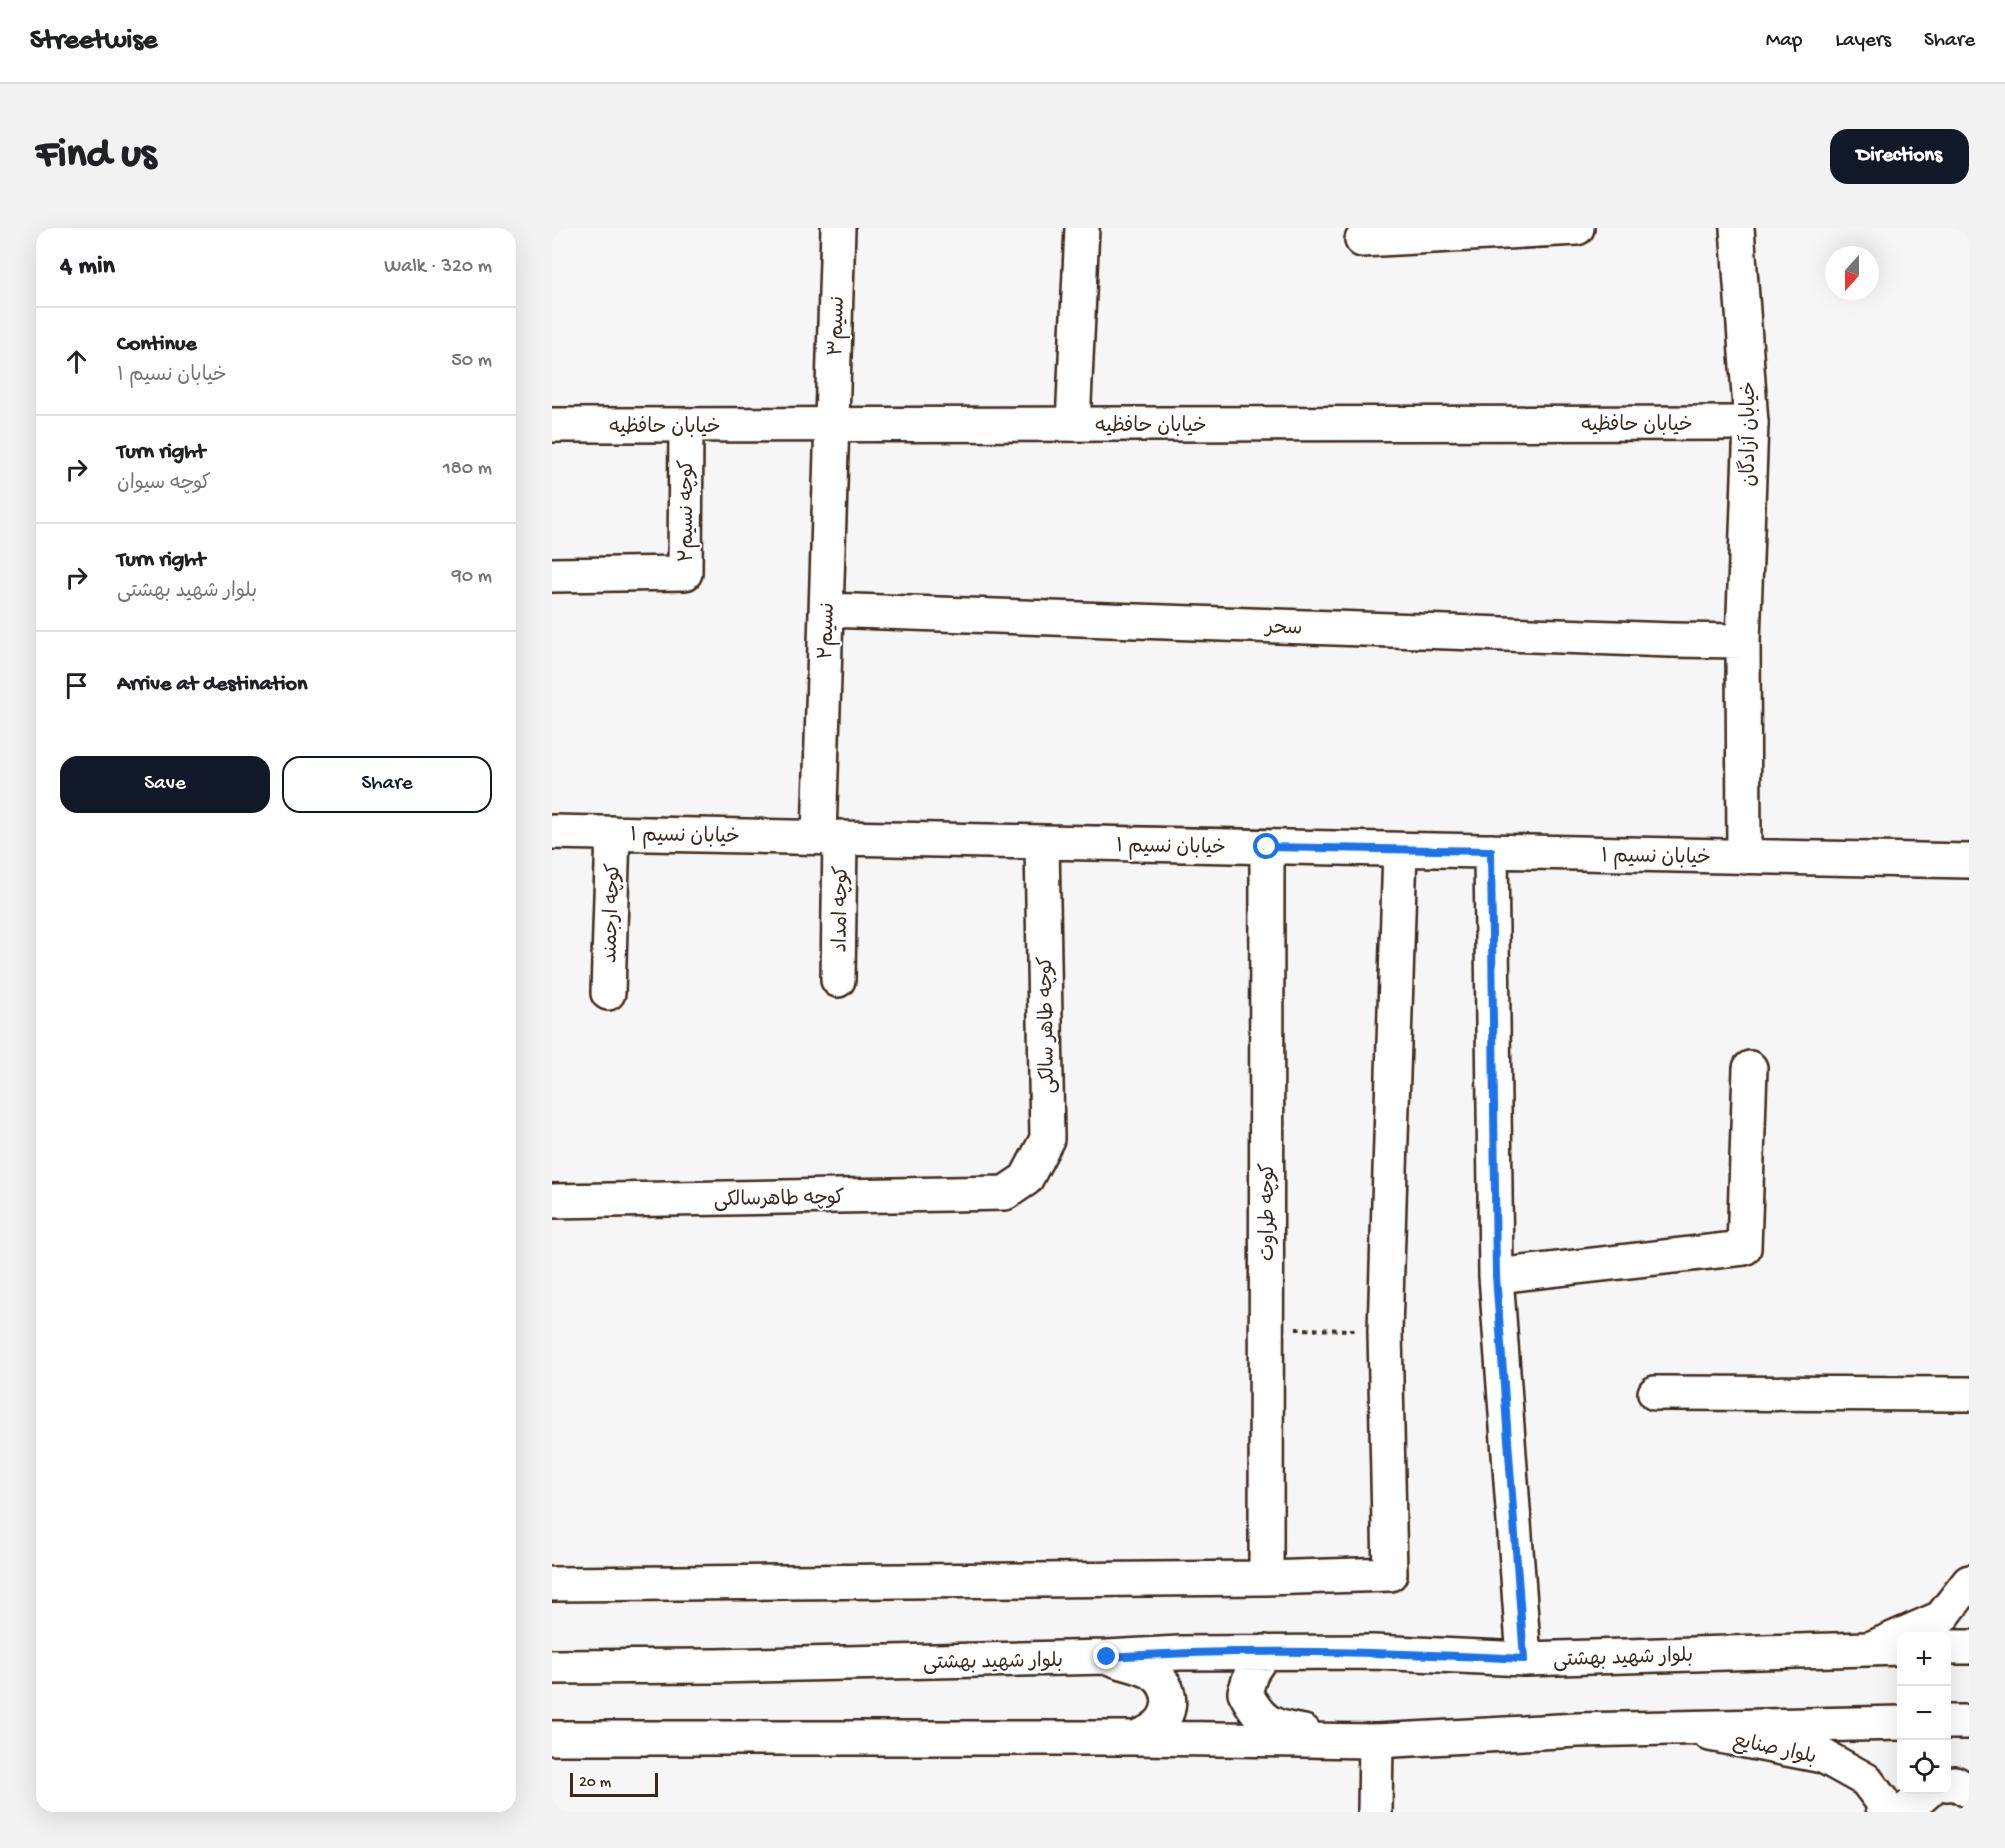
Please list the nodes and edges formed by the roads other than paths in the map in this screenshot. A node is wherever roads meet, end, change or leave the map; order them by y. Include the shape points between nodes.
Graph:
1 (838, 228) edge
2 (1082, 228) edge
3 (1577, 228) edge
4 (1734, 229) edge
5 (1362, 240) dead end
6 (1751, 423) junction
7 (832, 424) junction
8 (1073, 424) junction
9 (552, 425) edge
10 (686, 425) junction
11 (552, 575) edge
12 (826, 610) junction
13 (1743, 641) junction
14 (552, 832) edge
15 (613, 833) junction
16 (829, 837) junction
17 (1042, 842) junction
18 (1267, 847) junction
19 (1400, 849) junction
20 (1491, 851) junction
21 (1744, 857) junction
22 (1969, 861) edge
23 (838, 980) dead end
24 (608, 993) dead end
25 (1750, 1068) dead end
26 (1005, 1192) joint
27 (552, 1201) edge
28 (1496, 1276) junction
29 (1655, 1393) dead end
30 (1969, 1394) edge
31 (1266, 1578) junction
32 (1969, 1582) edge
33 (552, 1584) edge
34 (1951, 1647) edge
35 (1969, 1647) edge
36 (1887, 1648) edge
37 (1266, 1652) junction
38 (1107, 1657) junction
39 (1524, 1659) junction
40 (552, 1666) edge
41 (1951, 1722) edge
42 (1969, 1722) edge
43 (1897, 1723) edge
44 (1678, 1728) junction
45 (552, 1738) edge
46 (1135, 1738) junction
47 (1376, 1741) junction
48 (1951, 1784) edge
49 (1969, 1791) edge
50 (1924, 1794) edge
51 (1375, 1812) edge
52 (1884, 1812) edge
53 (1904, 1812) edge

1 - 7 street, نسیم۳
2 - 8 street
3 - 5 street
4 - 6 street, خیابان آزادگان
6 - 8 street, خیابان حافظیه
6 - 13 street, خیابان آزادگان
7 - 8 street, خیابان حافظیه
7 - 10 street, خیابان حافظیه
7 - 12 street, نسیم۲
9 - 10 street, خیابان حافظیه
10 - 11 street, کوچه نسیم۲ via 685,573
12 - 13 street, سحر
12 - 16 street, نسیم۲
13 - 21 street, خیابان آزادگان
14 - 15 street, خیابان نسیم ۱
15 - 16 street, خیابان نسیم ۱
15 - 24 street, کوچه ارجمند
16 - 17 street, خیابان نسیم ۱
16 - 23 street, کوچه امداد
17 - 18 street, خیابان نسیم ۱
17 - 26 street, کوچه طاهر سالکی via 1047,1139 1026,1179
18 - 19 street, خیابان نسیم ۱
18 - 31 street, کوچه طراوت
19 - 20 street, خیابان نسیم ۱
19 - 31 street via 1385,1331 1390,1574
20 - 21 street, خیابان نسیم ۱
20 - 28 street
21 - 22 street, خیابان نسیم ۱
25 - 28 street via 1744,1248
26 - 27 street, کوچه طاهرسالکی
28 - 39 street
29 - 30 street
31 - 33 street
32 - 36 street via 1941,1618
34 - 35 street
36 - 39 street, بلوار شهید بهشتی
37 - 38 street, بلوار شهید بهشتی
37 - 39 street, بلوار شهید بهشتی
37 - 47 street via 1252,1671 1245,1692 1255,1712 1288,1730
38 - 40 street, بلوار شهید بهشتی
38 - 46 street via 1155,1674 1168,1691 1170,1704 1164,1717 1154,1729
41 - 42 street
43 - 44 street
44 - 47 street
44 - 52 street, بلوار صنایع via 1823,1756 1866,1780 1882,1801
45 - 46 street
46 - 47 street
47 - 51 street
48 - 49 street
50 - 53 street

